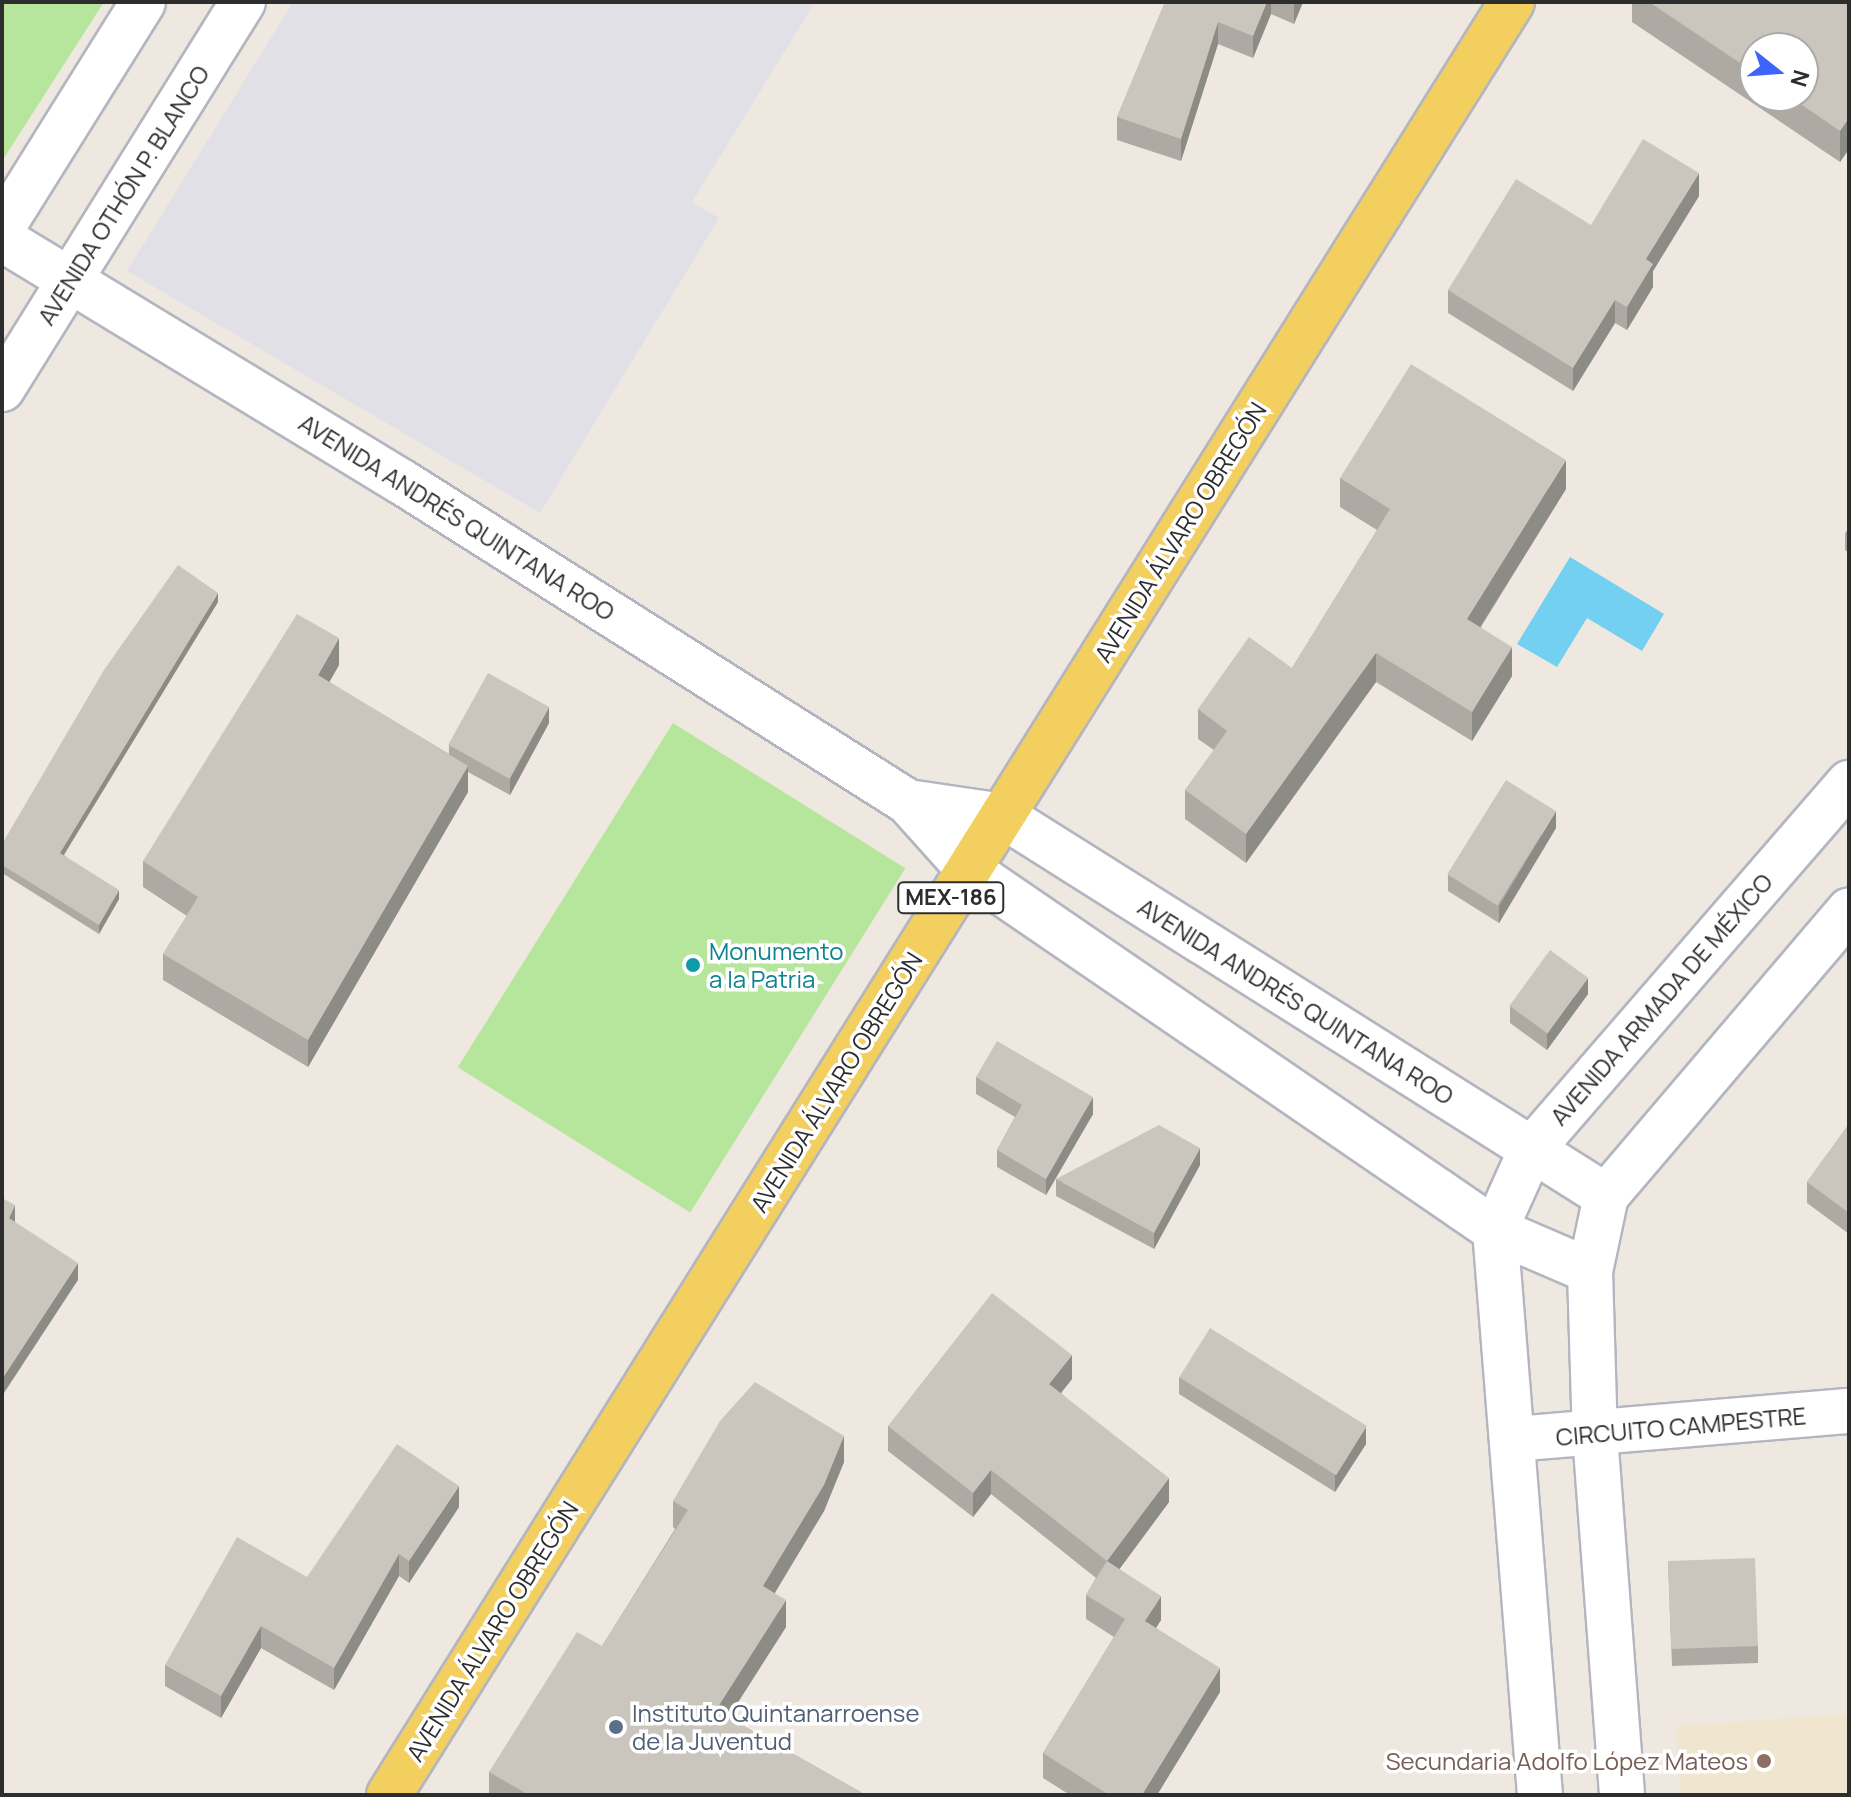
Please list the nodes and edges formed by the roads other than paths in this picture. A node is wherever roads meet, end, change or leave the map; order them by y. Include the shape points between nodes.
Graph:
1 (143, 2) edge
2 (243, 2) edge
3 (1512, 2) edge
4 (2, 228) edge
5 (2, 239) edge
6 (71, 278) junction
7 (2, 389) edge
8 (1849, 783) edge
9 (908, 802) junction
10 (1003, 816) junction
11 (969, 870) junction
12 (1849, 910) edge
13 (1531, 1150) junction
14 (1606, 1196) junction
15 (1495, 1230) junction
16 (1590, 1271) junction
17 (1849, 1411) edge
18 (1595, 1435) junction
19 (1514, 1439) junction
20 (389, 1795) edge
21 (1540, 1795) edge
22 (1622, 1795) edge

1 - 4 street
2 - 6 street, AVENIDA OTHÓN P. BLANCO
3 - 10 main road, AVENIDA ÁLVARO OBREGÓN / MEX-186
5 - 6 street, AVENIDA ANDRÉS QUINTANA ROO
6 - 7 street, AVENIDA OTHÓN P. BLANCO
6 - 9 street, AVENIDA ANDRÉS QUINTANA ROO
8 - 13 street, AVENIDA ARMADA DE MÉXICO
9 - 10 street, AVENIDA ANDRÉS QUINTANA ROO
9 - 11 street, AVENIDA ANDRÉS QUINTANA ROO
10 - 11 main road, AVENIDA ÁLVARO OBREGÓN / MEX-186
10 - 13 street, AVENIDA ANDRÉS QUINTANA ROO
11 - 15 street, AVENIDA ANDRÉS QUINTANA ROO
11 - 20 main road, AVENIDA ÁLVARO OBREGÓN / MEX-186
12 - 14 street
13 - 14 street, AVENIDA ANDRÉS QUINTANA ROO
13 - 15 street, AVENIDA ARMADA DE MÉXICO
14 - 16 street
15 - 16 street, AVENIDA ANDRÉS QUINTANA ROO
15 - 19 street
16 - 18 street
17 - 18 street, CIRCUITO CAMPESTRE
18 - 19 street, CIRCUITO CAMPESTRE
18 - 22 street
19 - 21 street

